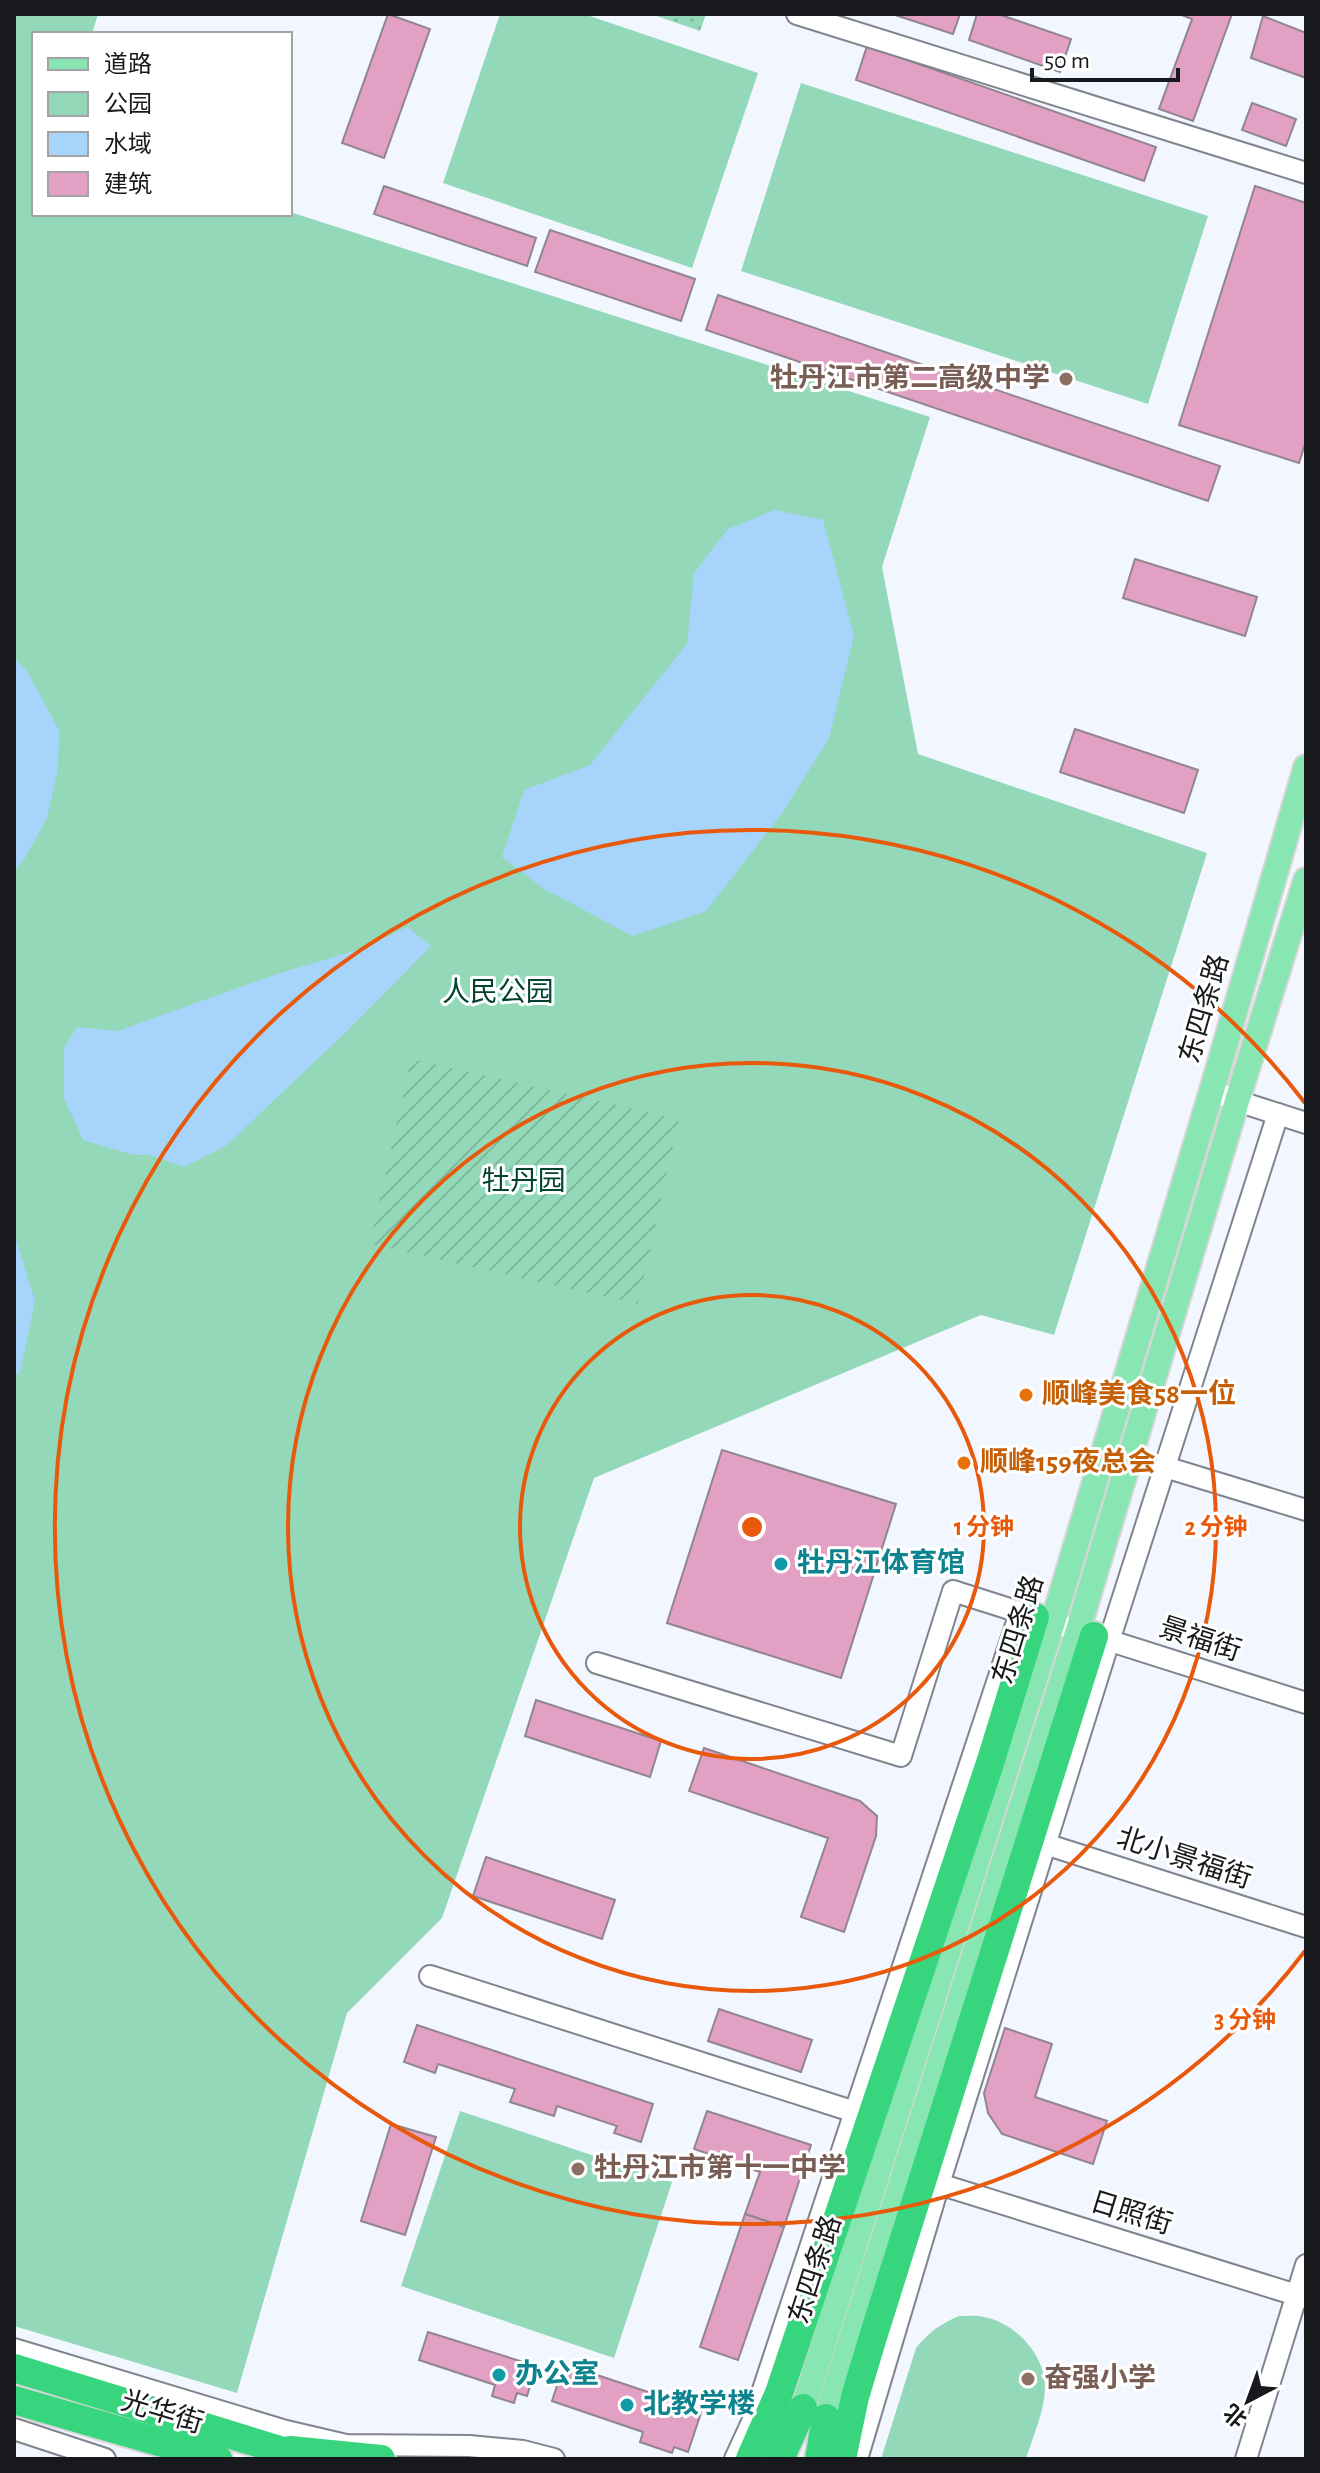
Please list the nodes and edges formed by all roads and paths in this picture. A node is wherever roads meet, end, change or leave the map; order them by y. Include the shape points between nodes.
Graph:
1 (797, 14) edge
2 (1306, 173) edge
3 (1306, 767) edge
4 (1306, 880) edge
5 (1212, 1090) junction
6 (1237, 1101) junction
7 (1278, 1114) junction
8 (1306, 1123) edge
9 (1165, 1467) junction
10 (1306, 1510) edge
11 (1036, 1617) junction
12 (1094, 1636) junction
13 (597, 1663) dead end
14 (1306, 1703) edge
15 (1000, 1762) junction
16 (1041, 1775) junction
17 (1045, 1844) junction
18 (1306, 1927) edge
19 (430, 1976) dead end
20 (855, 2112) junction
21 (939, 2184) junction
22 (1306, 2265) edge
23 (1301, 2296) edge
24 (14, 2349) edge
25 (14, 2368) edge
26 (14, 2400) edge
27 (814, 2413) junction
28 (14, 2429) edge
29 (163, 2444) junction
30 (280, 2449) junction
31 (105, 2459) edge
32 (194, 2459) edge
33 (218, 2459) edge
34 (309, 2459) edge
35 (381, 2459) edge
36 (554, 2459) edge
37 (735, 2459) edge
38 (750, 2459) edge
39 (780, 2459) edge
40 (787, 2459) edge
41 (816, 2459) edge
42 (842, 2459) edge
43 (857, 2459) edge
44 (1246, 2459) edge

1 - 2 street
3 - 5 main road, 东四条路
4 - 6 main road
5 - 6 street
5 - 11 main road, 东四条路
6 - 7 street
6 - 12 main road
7 - 8 street
7 - 9 street
9 - 10 street
9 - 12 street
11 - 12 street, 景福街
11 - 13 street, 景福街 via 953,1591 901,1756
11 - 15 highway
11 - 20 street
12 - 14 street, 景福街
12 - 16 highway
12 - 17 street
15 - 27 main road, 东四条路
15 - 38 highway via 779,2393
16 - 27 main road
16 - 42 highway via 855,2397
17 - 18 street, 北小景福街
17 - 21 street
19 - 20 street
20 - 37 street via 753,2420
21 - 23 street, 日照街
21 - 43 street
22 - 23 street
23 - 44 street
24 - 36 street via 346,2445 469,2446
25 - 30 highway, 光华街
26 - 29 highway, 光华街
27 - 39 highway
27 - 40 main road, 东四条路
27 - 41 highway
28 - 31 street
29 - 32 highway
29 - 33 highway, 光华街
30 - 34 highway, 光华街
30 - 35 highway

